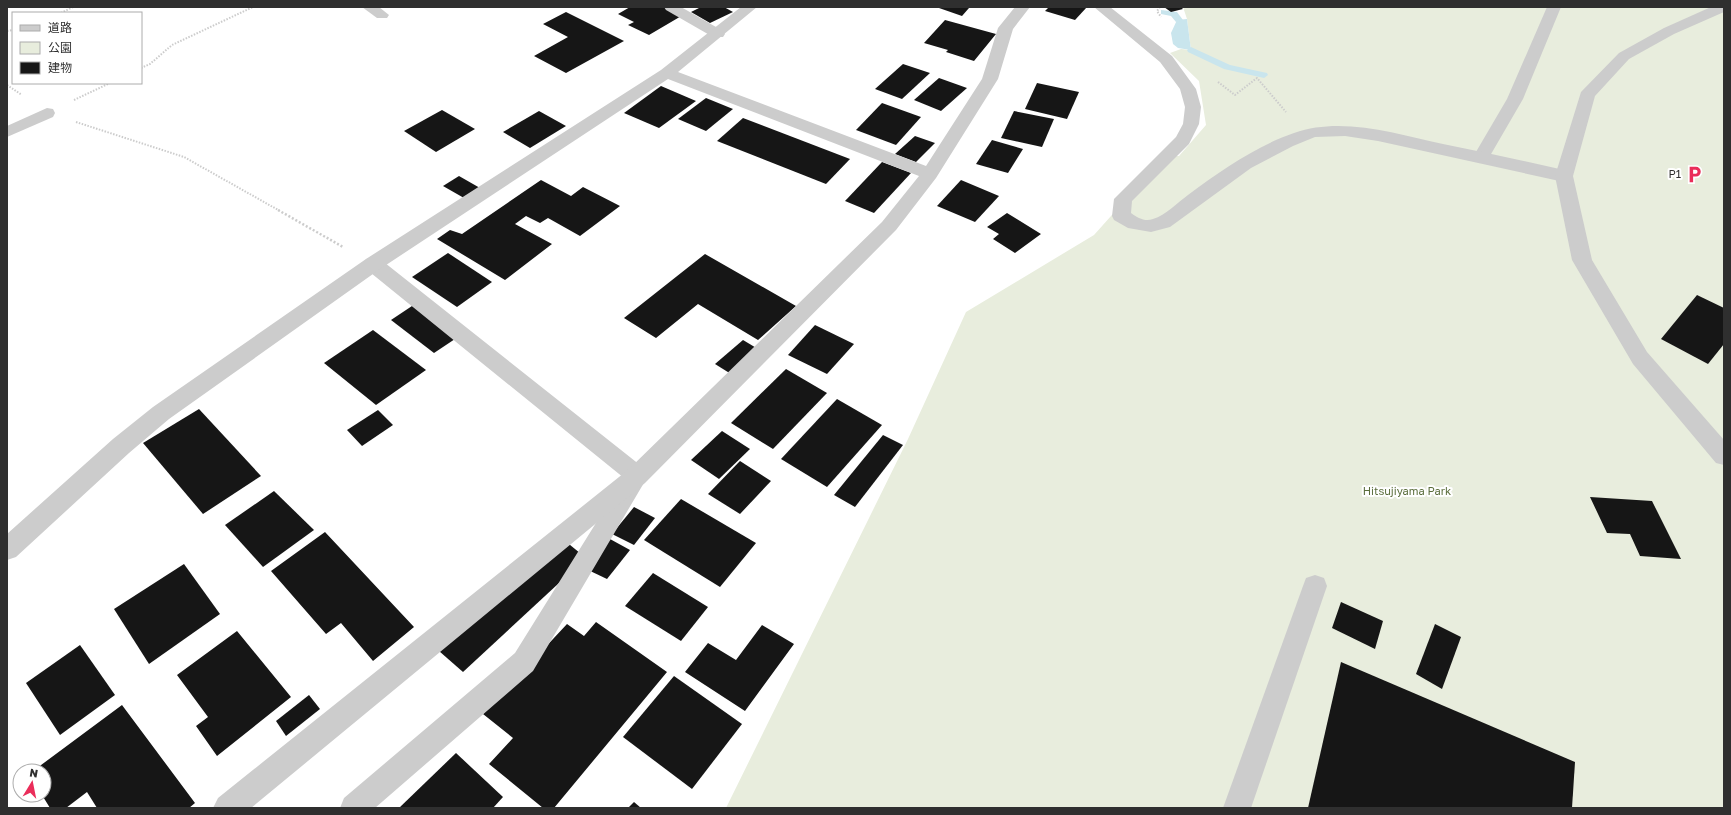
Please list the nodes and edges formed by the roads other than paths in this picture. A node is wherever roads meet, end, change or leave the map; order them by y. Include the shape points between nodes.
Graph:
1 (369, 7) edge
2 (671, 7) edge
3 (750, 7) edge
4 (1023, 7) edge
5 (1101, 7) edge
6 (1554, 7) edge
7 (1723, 7) edge
8 (382, 16) dead end
9 (718, 34) junction
10 (667, 73) junction
11 (48, 113) road end
12 (7, 132) edge
13 (1481, 157) junction
14 (930, 174) junction
15 (1564, 176) junction
16 (373, 264) junction
17 (1724, 456) edge
18 (637, 476) junction
19 (7, 549) edge
20 (1315, 586) dead end
21 (228, 808) edge
22 (354, 808) edge
23 (1237, 808) edge

1 - 8 lane
2 - 9 lane
3 - 9 street
4 - 14 street via 1006,28 990,79
5 - 13 street via 1166,59 1188,89 1193,107 1191,124 1183,140 1123,199 1121,216 1136,226 1152,226 1166,220 1262,155 1301,136 1347,132
6 - 13 lane via 1515,99
7 - 15 street via 1669,31 1624,56 1587,95
9 - 10 street
10 - 14 street
10 - 16 street
11 - 12 street
13 - 15 street
14 - 18 street via 889,226
15 - 17 street via 1582,260 1640,358
16 - 18 lane
16 - 19 street via 161,413
18 - 21 street
18 - 22 lane via 524,662
20 - 23 lane

